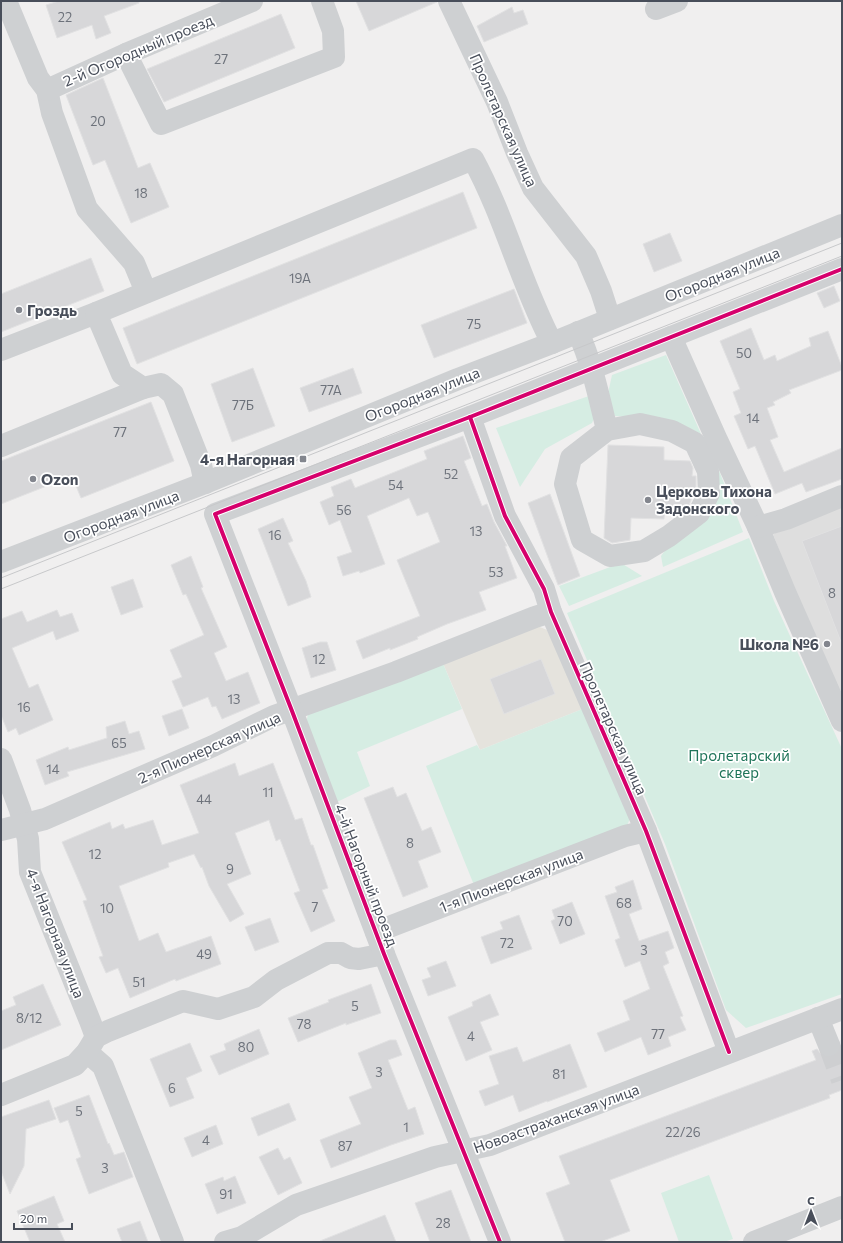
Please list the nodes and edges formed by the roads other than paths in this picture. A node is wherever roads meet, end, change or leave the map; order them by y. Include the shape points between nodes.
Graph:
1 (6, 1) edge
2 (252, 1) edge
3 (322, 1) edge
4 (449, 1) edge
5 (677, 1) edge
6 (656, 9) dead end
7 (126, 54) junction
8 (47, 90) junction
9 (842, 225) edge
10 (842, 269) edge
11 (146, 292) junction
12 (96, 313) junction
13 (610, 319) junction
14 (578, 332) junction
15 (671, 336) junction
16 (552, 343) junction
17 (1, 350) edge
18 (592, 368) junction
19 (143, 388) junction
20 (470, 416) junction
21 (607, 430) junction
22 (1, 446) edge
23 (205, 483) junction
24 (842, 496) edge
25 (758, 527) junction
26 (1, 562) edge
27 (551, 612) junction
28 (292, 711) junction
29 (842, 721) edge
30 (1, 759) edge
31 (24, 824) junction
32 (1, 830) edge
33 (646, 830) junction
34 (376, 932) junction
35 (384, 954) junction
36 (842, 1009) edge
37 (818, 1018) junction
38 (91, 1045) junction
39 (829, 1045) tunnel mouth
40 (729, 1052) junction
41 (1, 1095) edge
42 (464, 1152) junction
43 (842, 1207) edge
44 (173, 1242) edge
45 (225, 1242) edge
46 (500, 1242) edge
47 (754, 1242) edge

1 - 8 street via 38,78
2 - 7 street, 2-й Огородный проезд
3 - 7 street via 333,31 334,57 161,124
4 - 13 street, Пролетарская улица via 497,102 533,188 586,256
5 - 6 street
7 - 8 street, 2-й Огородный проезд
8 - 11 street via 52,113 87,209 134,263
9 - 13 street, Огородная улица
10 - 15 street
11 - 12 street
11 - 16 street via 473,159 486,182 526,287
12 - 17 street
12 - 19 street via 122,374
13 - 14 street, Огородная улица
14 - 16 street, Огородная улица
14 - 18 street
15 - 18 street
15 - 25 street
16 - 23 street, Огородная улица
18 - 20 street
18 - 21 street
19 - 22 street
19 - 23 street via 161,384 173,394 201,465
20 - 27 street, Пролетарская улица via 505,516 544,589
20 - 28 street, 4-й Нагорный проезд via 215,514
21 - 21 street via 571,458 565,484 572,511 582,540 610,556 644,551 699,513 709,493 708,471 696,443 672,431 640,424
23 - 26 street, Огородная улица
24 - 25 street via 786,519
25 - 29 street
27 - 28 street, 2-я Пионерская улица
27 - 33 street, Пролетарская улица
28 - 31 street, 2-я Пионерская улица via 274,716 213,746 45,819
28 - 34 street, 4-й Нагорный проезд
30 - 31 street, 4-я Нагорная улица
31 - 32 street, 2-я Пионерская улица
31 - 38 street, 4-я Нагорная улица via 28,839 30,872 90,1021
33 - 34 street, 1-я Пионерская улица
33 - 40 street, Пролетарская улица
34 - 35 street, 4-й Нагорный проезд
35 - 38 street via 359,959 341,953 328,953 276,980 254,997 218,1009 183,1001 108,1031
35 - 42 street, 4-й Нагорный проезд
36 - 37 street, Новоастраханская улица
37 - 39 street
37 - 40 street, Новоастраханская улица
38 - 41 street via 75,1065
38 - 44 street, 4-я Нагорная улица via 103,1066
40 - 42 street, Новоастраханская улица via 490,1145
42 - 45 street, Новоастраханская улица via 435,1157 296,1205 242,1237
42 - 46 street, 4-й Нагорный проезд
43 - 47 street

